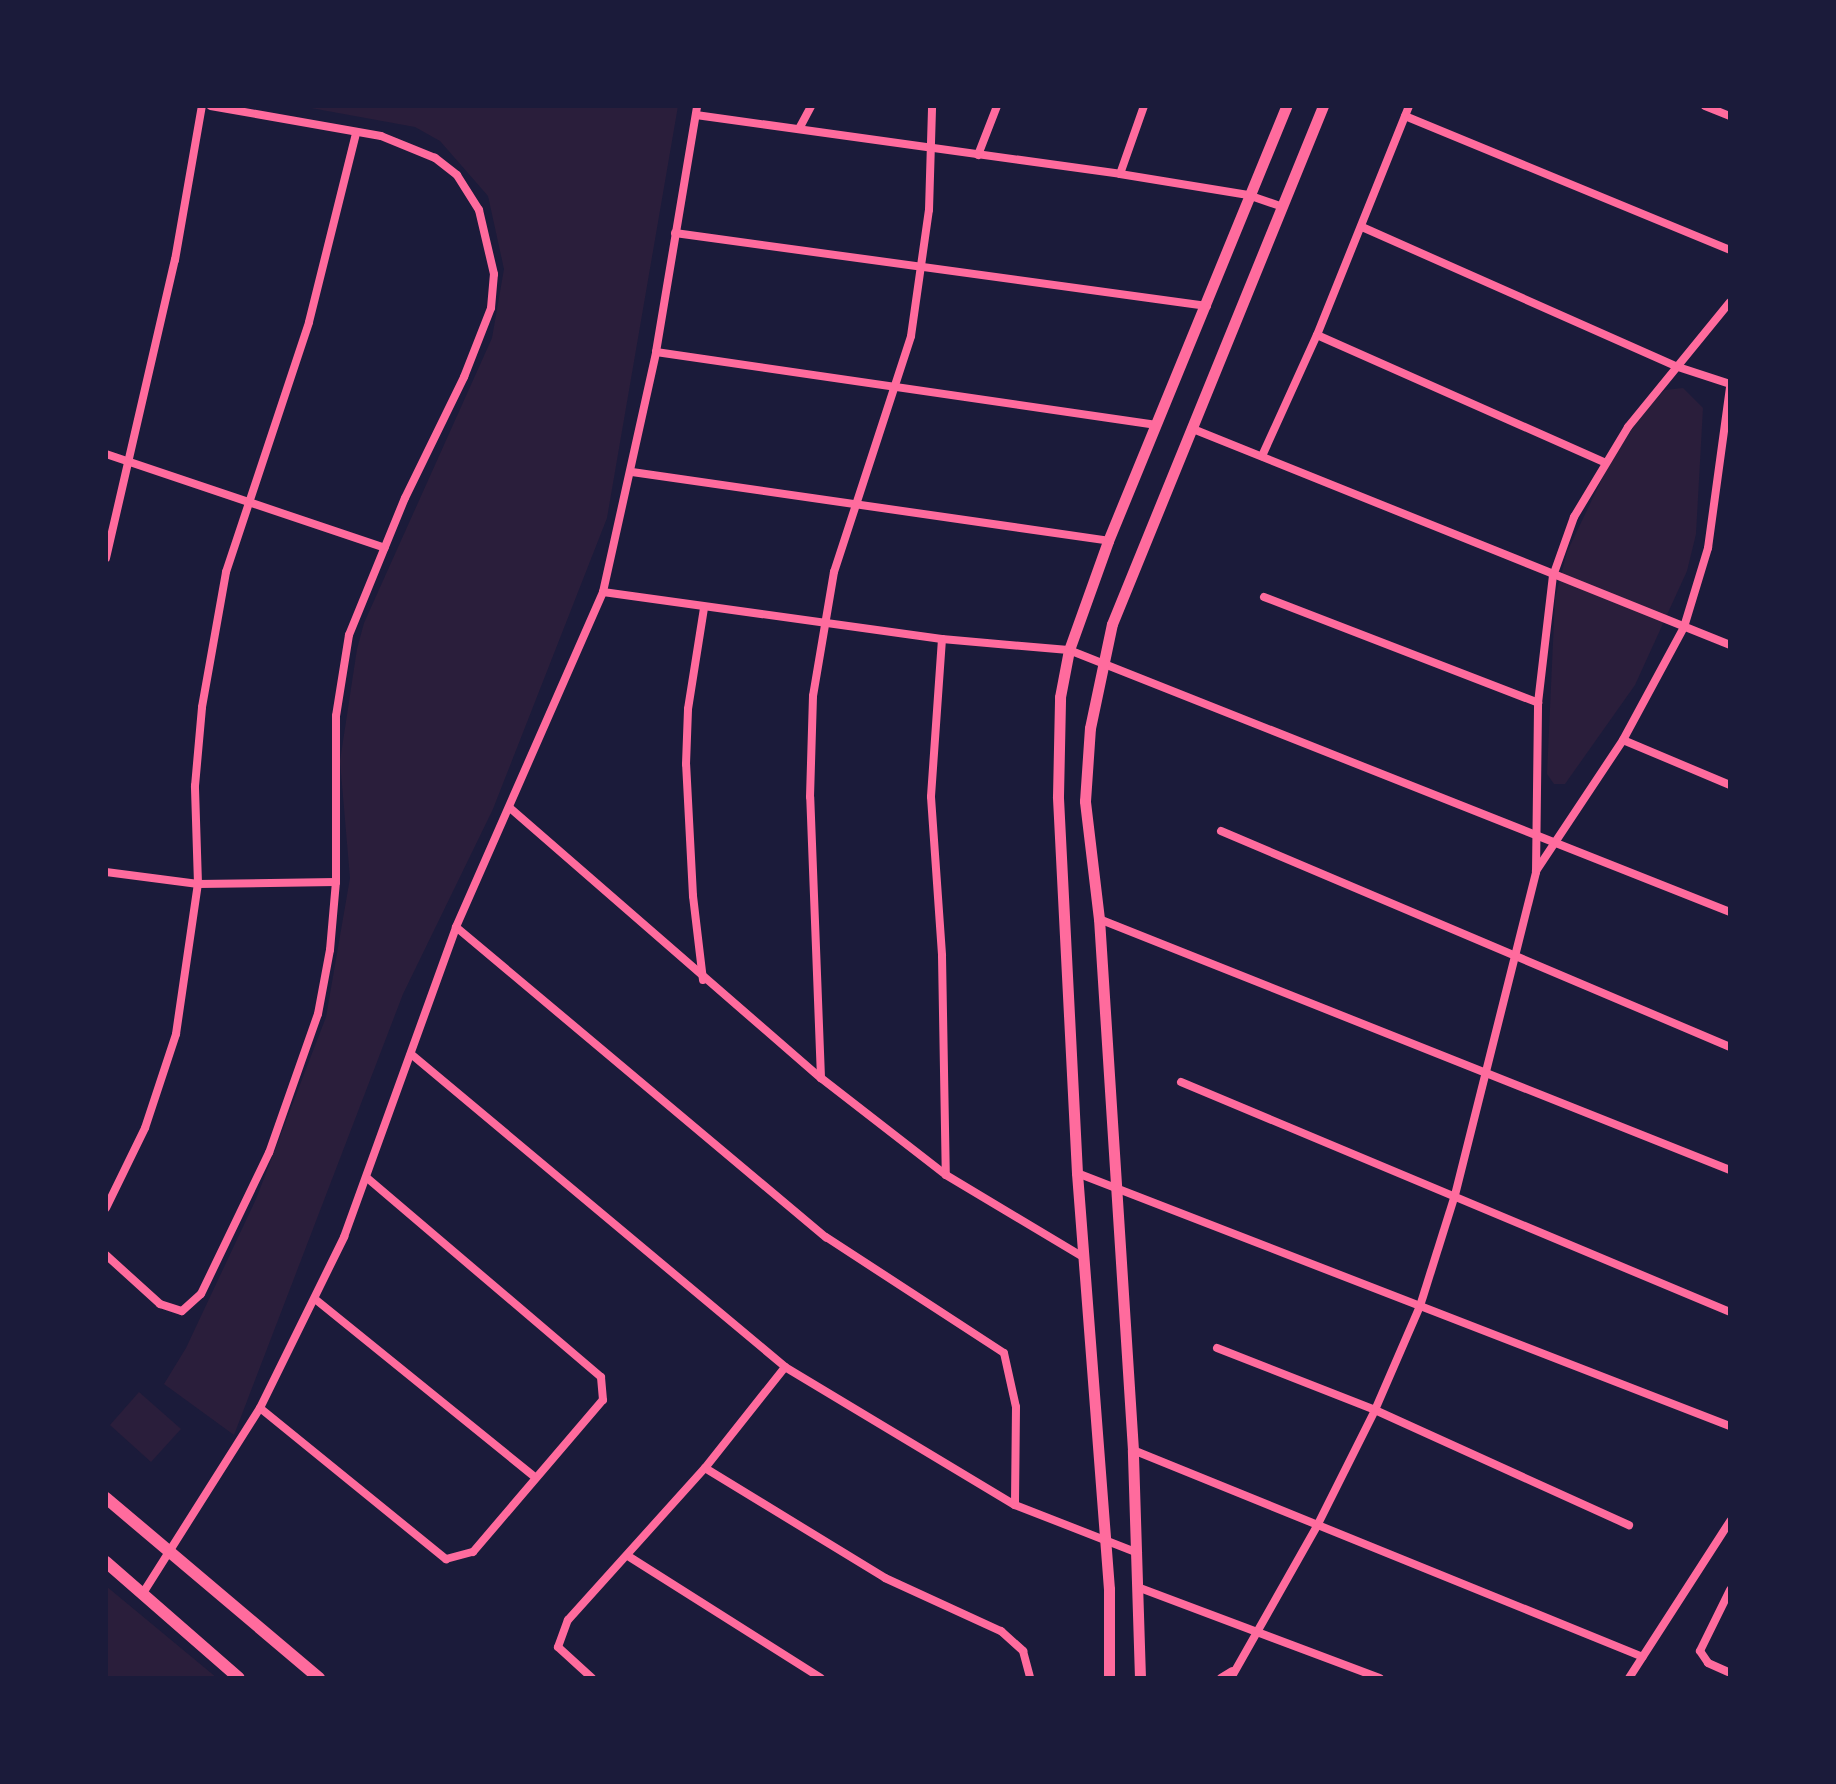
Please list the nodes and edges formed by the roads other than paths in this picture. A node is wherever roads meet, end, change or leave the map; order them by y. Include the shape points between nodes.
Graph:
1 (202, 106) edge
2 (211, 106) edge
3 (811, 106) edge
4 (932, 106) edge
5 (997, 106) edge
6 (1144, 106) edge
7 (1286, 106) edge
8 (1323, 106) edge
9 (1409, 106) edge
10 (1705, 106) edge
11 (696, 110) edge
12 (1405, 116) junction
13 (1730, 116) edge
14 (800, 127) junction
15 (356, 134) junction
16 (934, 148) junction
17 (978, 155) junction
18 (1120, 174) junction
19 (1248, 195) junction
20 (1280, 206) junction
21 (1362, 227) junction
22 (675, 233) junction
23 (1730, 250) edge
24 (924, 270) junction
25 (1730, 302) edge
26 (1207, 306) junction
27 (1317, 335) junction
28 (656, 352) junction
29 (1675, 366) junction
30 (1730, 386) edge
31 (896, 388) junction
32 (1728, 423) edge
33 (1157, 425) junction
34 (1193, 429) junction
35 (106, 454) edge
36 (1262, 456) junction
37 (1604, 462) junction
38 (131, 464) junction
39 (632, 472) junction
40 (248, 499) junction
41 (859, 503) junction
42 (1108, 541) junction
43 (385, 548) junction
44 (106, 558) edge
45 (1553, 576) junction
46 (603, 592) junction
47 (1264, 597) dead end
48 (704, 608) junction
49 (822, 621) junction
50 (1684, 627) junction
51 (942, 639) junction
52 (1730, 645) edge
53 (1069, 650) junction
54 (1101, 660) junction
55 (1538, 703) junction
56 (1623, 740) junction
57 (1730, 785) edge
58 (510, 808) junction
59 (1221, 831) dead end
60 (1535, 835) junction
61 (1557, 842) junction
62 (106, 872) edge
63 (1536, 872) junction
64 (336, 882) junction
65 (198, 884) junction
66 (1730, 912) edge
67 (1099, 919) junction
68 (456, 927) junction
69 (1515, 960) junction
70 (704, 981) junction
71 (1730, 1047) edge
72 (411, 1054) junction
73 (1484, 1074) junction
74 (821, 1078) junction
75 (1181, 1082) dead end
76 (1730, 1170) edge
77 (1077, 1173) junction
78 (946, 1175) junction
79 (367, 1178) junction
80 (1112, 1185) junction
81 (1455, 1195) junction
82 (106, 1208) edge
83 (106, 1255) edge
84 (1083, 1257) junction
85 (315, 1299) junction
86 (1420, 1306) junction
87 (1730, 1312) edge
88 (1217, 1348) dead end
89 (785, 1367) junction
90 (260, 1408) junction
91 (1375, 1410) junction
92 (1730, 1426) edge
93 (1133, 1450) junction
94 (705, 1468) junction
95 (535, 1477) junction
96 (106, 1498) edge
97 (1015, 1505) junction
98 (1730, 1521) edge
99 (1318, 1524) junction
100 (1629, 1525) dead end
101 (1104, 1542) junction
102 (171, 1553) junction
103 (1138, 1553) junction
104 (628, 1556) junction
105 (106, 1562) edge
106 (1140, 1588) junction
107 (1730, 1590) edge
108 (143, 1593) junction
109 (1255, 1629) junction
110 (1643, 1657) junction
111 (1730, 1673) edge
112 (1231, 1674) edge
113 (239, 1678) edge
114 (319, 1678) edge
115 (592, 1678) edge
116 (821, 1678) edge
117 (1030, 1678) edge
118 (1109, 1678) edge
119 (1140, 1678) edge
120 (1221, 1678) edge
121 (1380, 1678) edge
122 (1629, 1678) edge

1 - 38 street
2 - 15 street
3 - 14 street
4 - 16 street
5 - 17 street
6 - 18 street
7 - 19 street
8 - 20 street
9 - 12 street
10 - 13 street
11 - 14 street
11 - 22 street
12 - 21 street
12 - 23 street
14 - 16 street
15 - 40 street via 309,322
15 - 43 street via 407,143 457,175 479,210 494,274 491,308 464,377
16 - 17 street
16 - 24 street
17 - 18 street
18 - 19 street
19 - 20 street
19 - 26 street
20 - 34 street
21 - 27 street
21 - 29 street
22 - 24 street
22 - 28 street
24 - 26 street
24 - 31 street
25 - 29 street
26 - 33 street
27 - 36 street
27 - 37 street
28 - 31 street
28 - 39 street
29 - 30 street
29 - 37 street
30 - 32 street
31 - 33 street
31 - 41 street
32 - 50 street via 1708,548
33 - 42 street
34 - 36 street
34 - 54 street
35 - 38 street
36 - 45 street
37 - 45 street via 1574,517
38 - 40 street
38 - 44 street
39 - 41 street
39 - 46 street
40 - 43 street
40 - 65 street via 226,572 202,707 195,800
41 - 42 street
41 - 49 street
42 - 53 street
43 - 64 street via 349,635 340,676 334,760
45 - 50 street
45 - 55 street
46 - 48 street
46 - 58 street
47 - 55 street
48 - 49 street
48 - 70 street via 688,709 686,764
49 - 51 street
49 - 74 street via 810,797
50 - 52 street
50 - 56 street
51 - 53 street
51 - 78 street via 931,797 944,998
53 - 54 street
53 - 77 street via 1057,744
54 - 60 street
54 - 67 street via 1085,801
55 - 60 street
56 - 57 street
56 - 61 street
58 - 68 street
58 - 70 street
59 - 69 street
60 - 61 street
60 - 63 street
61 - 63 street
61 - 66 street
62 - 65 street
63 - 69 street
64 - 65 street
64 - 83 street via 318,1014 269,1153 201,1294 182,1311 171,1311
65 - 82 street via 176,1034 145,1128
67 - 73 street
67 - 80 street
68 - 72 street
68 - 97 street via 826,1237 1004,1353 1016,1407
69 - 71 street
69 - 73 street
70 - 74 street
72 - 79 street
72 - 89 street
73 - 76 street
73 - 81 street
74 - 78 street
75 - 81 street
77 - 80 street
77 - 84 street
78 - 84 street
79 - 85 street
79 - 95 street via 601,1377 605,1390 599,1408
80 - 86 street
80 - 93 street
81 - 86 street
81 - 87 street
84 - 101 street
85 - 90 street
85 - 95 street
86 - 91 street
86 - 92 street
88 - 91 street
89 - 94 street
89 - 97 street
90 - 95 street via 446,1559 473,1552
90 - 102 street
91 - 99 street
91 - 100 street
93 - 99 street
93 - 103 street
94 - 104 street
94 - 117 street via 885,1578 1001,1631 1023,1651
96 - 102 main road
97 - 101 street
98 - 110 street
99 - 109 street
99 - 110 street
101 - 103 street
101 - 118 street
102 - 108 street
102 - 114 main road
103 - 106 street
104 - 115 street via 568,1620 558,1647
104 - 116 street
105 - 108 main road
106 - 109 street
106 - 119 street
107 - 111 street via 1701,1656
108 - 113 main road
109 - 112 street
109 - 121 street
110 - 122 street
112 - 120 street

